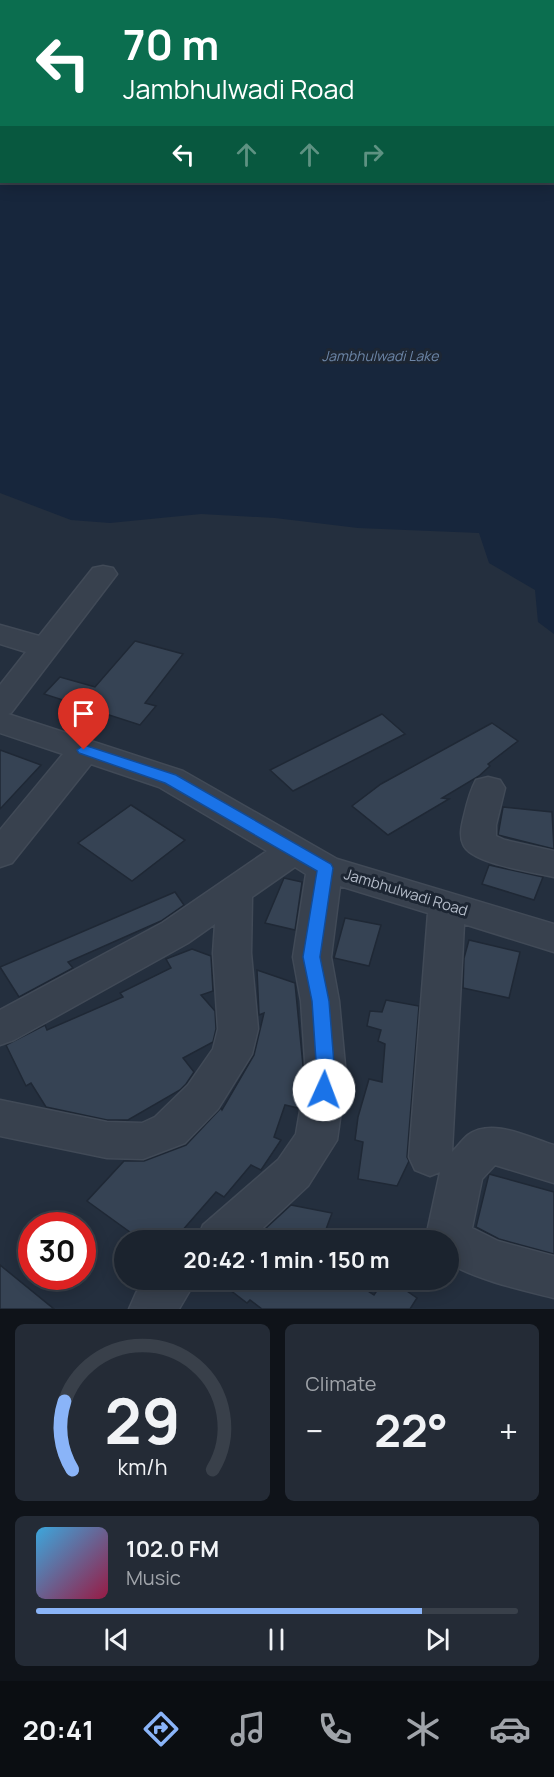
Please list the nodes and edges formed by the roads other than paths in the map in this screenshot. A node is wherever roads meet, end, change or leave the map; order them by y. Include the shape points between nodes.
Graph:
1 (103, 574) dead end
2 (0, 634) edge
3 (45, 648) junction
4 (0, 706) edge
5 (0, 722) edge
6 (84, 750) junction
7 (488, 788) dead end
8 (0, 854) edge
9 (309, 860) junction
10 (554, 864) edge
11 (234, 891) junction
12 (447, 904) junction
13 (554, 938) edge
14 (0, 1029) edge
15 (0, 1118) edge
16 (430, 1157) dead end
17 (554, 1164) edge
18 (230, 1230) edge
19 (554, 1277) edge
20 (166, 1290) edge
21 (152, 1309) edge

1 - 3 street
2 - 3 street
3 - 4 street
5 - 6 street, Jambhulwadi Road
6 - 8 street
6 - 9 street, Jambhulwadi Road via 171,779
7 - 10 street via 479,842 496,851
9 - 11 street
9 - 12 street, Jambhulwadi Road
9 - 18 street via 312,957 326,1076 316,1140 293,1173
11 - 14 street via 176,933
11 - 15 street via 232,953 238,1029 232,1054 203,1097 170,1130 143,1141 107,1140
12 - 13 street, Jambhulwadi Road
12 - 16 street
17 - 19 street via 500,1147 485,1147 462,1170 448,1237 478,1256
20 - 21 street

